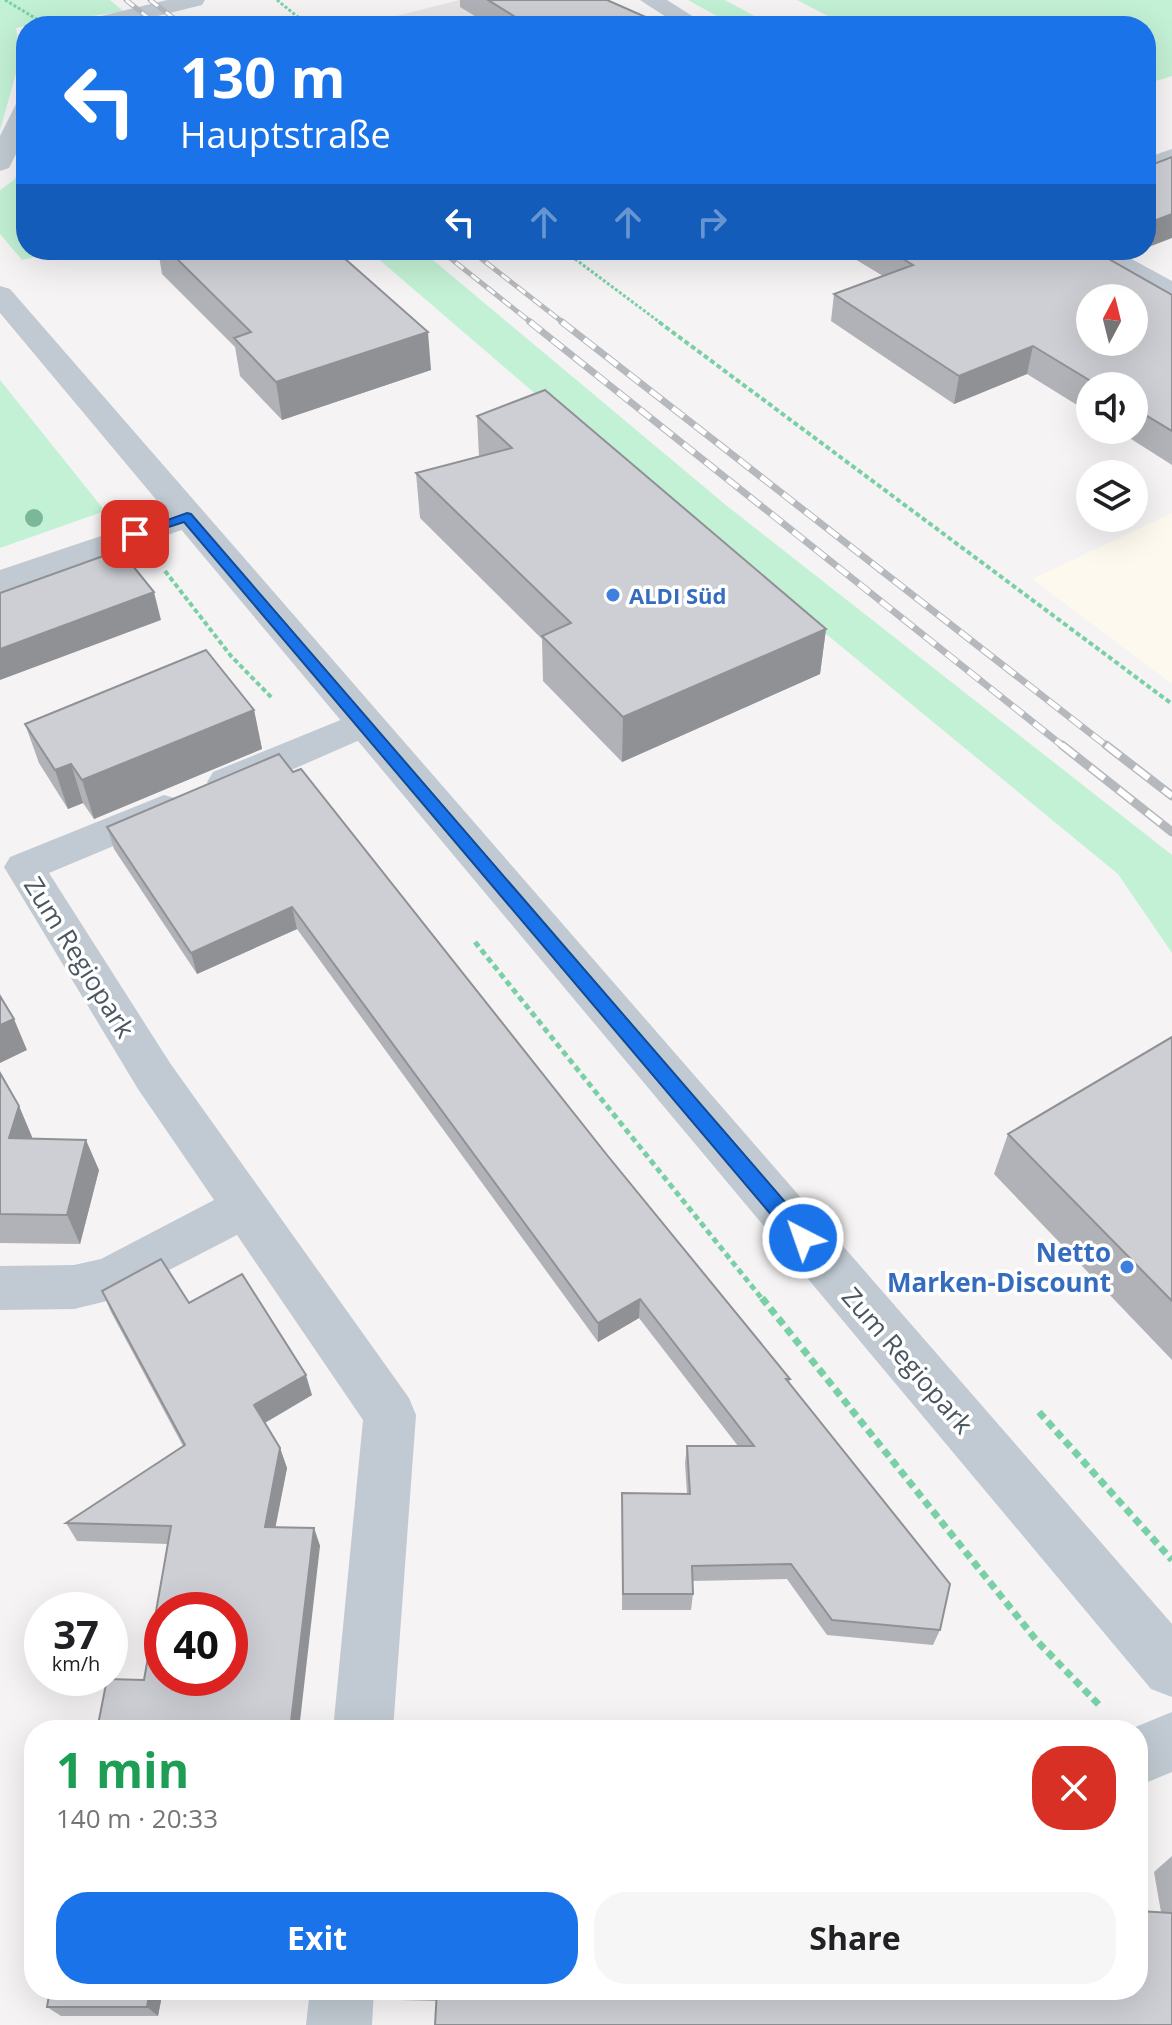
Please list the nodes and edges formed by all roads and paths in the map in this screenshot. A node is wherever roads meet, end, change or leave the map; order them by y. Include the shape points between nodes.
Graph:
1 (5, 0) edge
2 (277, 0) edge
3 (651, 0) edge
4 (186, 2) edge
5 (28, 16) edge
6 (130, 16) edge
7 (297, 16) edge
8 (679, 16) edge
9 (16, 129) edge
10 (0, 163) edge
11 (576, 260) edge
12 (1112, 260) edge
13 (1172, 293) edge
14 (0, 295) edge
15 (187, 517) junction
16 (0, 582) edge
17 (1172, 704) edge
18 (365, 723) junction
19 (472, 938) dead end
20 (244, 1208) junction
21 (0, 1288) edge
22 (1172, 1668) edge
23 (364, 1720) edge
24 (1109, 1720) edge
25 (1148, 1739) edge
26 (1172, 1742) edge
27 (341, 2000) edge
28 (339, 2025) edge

1 - 5 path
2 - 7 path
3 - 8 street
4 - 6 street
9 - 10 street
11 - 17 path
12 - 13 street
14 - 15 street, Zum Regiopark
15 - 16 street
15 - 18 street, Zum Regiopark
18 - 20 street, Zum Regiopark via 24,867 154,1076
18 - 22 street, Zum Regiopark
19 - 24 path via 1037,1641
20 - 21 street via 111,1278 74,1287
20 - 23 street via 390,1415
25 - 26 street
27 - 28 street

